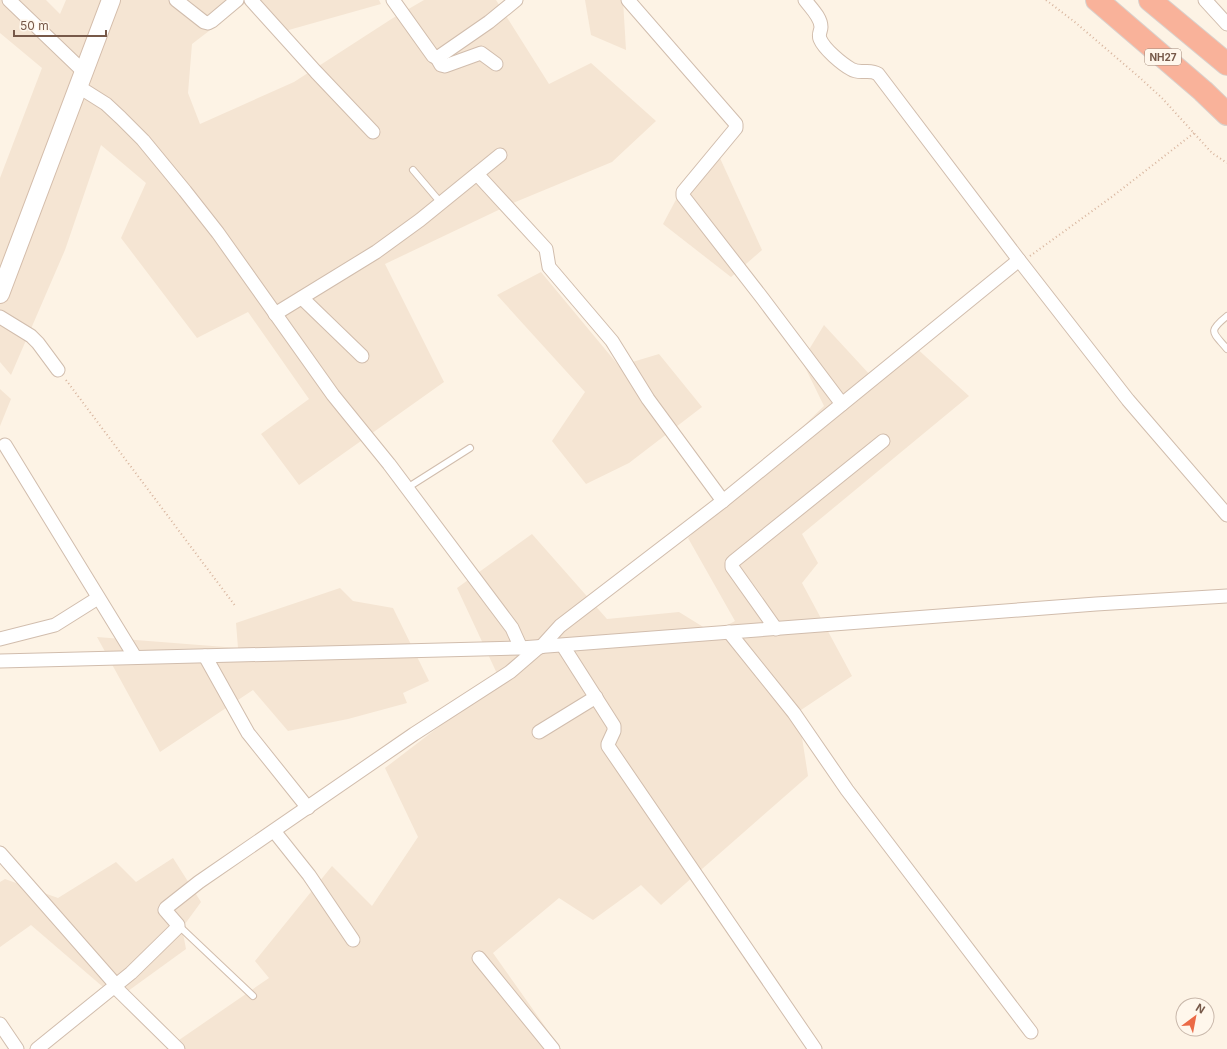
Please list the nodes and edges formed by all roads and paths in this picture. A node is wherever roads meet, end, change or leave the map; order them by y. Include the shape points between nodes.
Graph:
1 (9, 0) edge
2 (111, 0) edge
3 (176, 0) edge
4 (237, 0) edge
5 (251, 0) edge
6 (393, 0) edge
7 (516, 0) edge
8 (628, 0) edge
9 (805, 0) edge
10 (1046, 0) edge
11 (1097, 0) edge
12 (1150, 0) edge
13 (1205, 0) edge
14 (1227, 24) edge
15 (437, 58) junction
16 (496, 64) dead end
17 (1227, 64) edge
18 (82, 79) junction
19 (1227, 114) edge
20 (373, 132) dead end
21 (1194, 133) junction
22 (500, 155) dead end
23 (1227, 163) edge
24 (413, 170) dead end
25 (477, 174) junction
26 (440, 203) junction
27 (1020, 262) junction
28 (0, 294) edge
29 (302, 298) junction
30 (275, 314) junction
31 (1227, 316) edge
32 (0, 317) edge
33 (1227, 349) edge
34 (362, 356) dead end
35 (58, 370) joint
36 (842, 404) junction
37 (883, 440) dead end
38 (5, 445) dead end
39 (470, 448) dead end
40 (407, 488) junction
41 (724, 501) junction
42 (1227, 515) edge
43 (1227, 596) edge
44 (98, 598) junction
45 (236, 607) dead end
46 (776, 629) junction
47 (729, 632) junction
48 (0, 639) edge
49 (563, 646) junction
50 (540, 647) junction
51 (521, 648) junction
52 (205, 656) junction
53 (134, 657) junction
54 (0, 661) edge
55 (596, 697) junction
56 (539, 732) dead end
57 (308, 808) junction
58 (274, 831) junction
59 (0, 853) edge
60 (178, 926) junction
61 (353, 940) dead end
62 (479, 958) dead end
63 (115, 986) junction
64 (253, 996) dead end
65 (0, 1024) edge
66 (1031, 1032) dead end
67 (17, 1049) edge
68 (37, 1049) edge
69 (178, 1049) edge
70 (553, 1049) edge
71 (815, 1049) edge

1 - 18 street
2 - 18 street
3 - 4 street via 208,23
5 - 20 street
6 - 15 street
7 - 15 street via 490,22
8 - 36 street via 736,124 736,128 682,192 683,196
9 - 27 street via 820,22 819,36 823,44 851,69 860,72 870,70 878,74
10 - 21 path via 1139,77
11 - 19 highway, NH27
12 - 17 highway
13 - 14 street
15 - 16 street via 441,65 445,66 481,53
18 - 28 street
18 - 30 street via 143,140 218,233
21 - 23 path via 1212,153
21 - 27 path via 1113,196
22 - 25 street
24 - 26 lane
25 - 26 street
25 - 41 street via 546,249 549,267 612,341 648,399
26 - 29 street via 376,252
27 - 36 street
27 - 42 street via 1128,400
29 - 30 street
29 - 34 street
30 - 40 street via 332,395
31 - 33 lane via 1216,325 1214,333
32 - 35 street via 31,336
35 - 45 path
36 - 41 street
37 - 46 street via 732,563 732,567
38 - 44 street
39 - 40 lane
40 - 51 street via 512,628
41 - 50 street via 560,626
43 - 46 street
44 - 48 street via 59,623
44 - 53 street
46 - 47 street
47 - 49 street
47 - 66 street via 794,713 847,790
49 - 50 street
49 - 55 street
50 - 51 street
50 - 57 street via 510,672 414,734
51 - 52 street
52 - 53 street
52 - 57 street via 248,733
53 - 54 street
55 - 56 street
55 - 71 street via 614,726 608,746
57 - 58 street
58 - 60 street via 166,908
58 - 61 street via 309,875
59 - 63 street
60 - 63 street
60 - 64 lane
62 - 70 street
63 - 68 street
63 - 69 street
65 - 67 street

